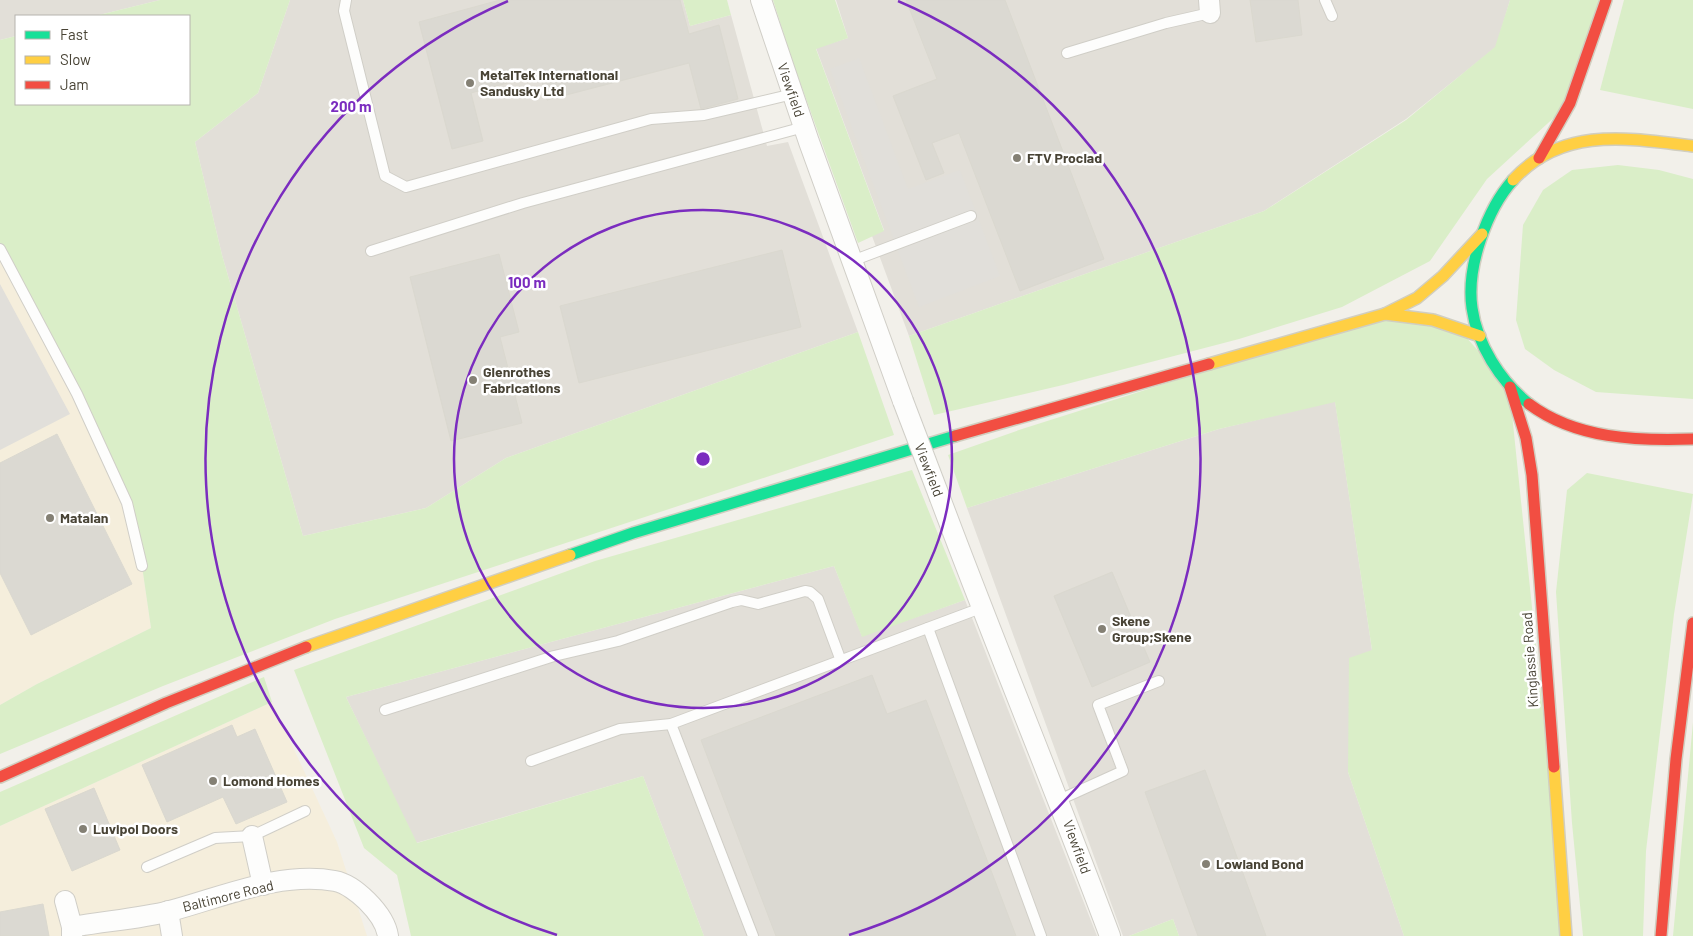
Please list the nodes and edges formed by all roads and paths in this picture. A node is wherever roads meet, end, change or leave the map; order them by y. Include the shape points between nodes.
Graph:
1 (346, 0) edge
2 (761, 0) edge
3 (1326, 0) edge
4 (1606, 0) edge
5 (1209, 7) edge
6 (1332, 16) dead end
7 (1067, 54) dead end
8 (793, 94) junction
9 (804, 127) junction
10 (1693, 146) edge
11 (1539, 158) junction
12 (971, 216) dead end
13 (1482, 234) junction
14 (0, 249) edge
15 (371, 252) dead end
16 (852, 261) junction
17 (1385, 314) junction
18 (1480, 336) junction
19 (1509, 385) junction
20 (1693, 439) edge
21 (142, 566) dead end
22 (981, 608) junction
23 (1693, 622) edge
24 (928, 628) junction
25 (841, 661) junction
26 (1159, 681) dead end
27 (385, 710) dead end
28 (671, 724) junction
29 (531, 761) dead end
30 (0, 777) edge
31 (1059, 800) junction
32 (305, 812) dead end
33 (252, 836) junction
34 (147, 867) dead end
35 (263, 885) junction
36 (65, 901) dead end
37 (168, 911) junction
38 (72, 931) edge
39 (172, 936) edge
40 (388, 936) edge
41 (753, 936) edge
42 (1042, 936) edge
43 (1110, 936) edge
44 (1566, 936) edge
45 (1661, 936) edge

1 - 8 lane via 344,11 385,176 406,187 651,119 704,115
2 - 8 street, Viewfield
3 - 6 lane
4 - 11 main road via 1570,103
5 - 7 lane
8 - 9 street, Viewfield
9 - 15 lane via 523,202
9 - 16 street, Viewfield
10 - 11 main road via 1605,140 1556,148
11 - 13 main road via 1507,187 1493,207
12 - 16 lane
13 - 17 main road via 1417,298
13 - 18 main road via 1472,287 1472,309
14 - 21 lane via 77,394 127,502
16 - 22 street, Viewfield, bridge
17 - 18 main road via 1410,314 1432,319
17 - 30 main road via 884,456 624,536 343,633 252,668
18 - 19 main road via 1494,366
19 - 20 main road via 1539,412 1584,431 1650,440
19 - 44 main road, Kinglassie Road via 1526,438 1532,475
22 - 24 lane
22 - 31 street, Viewfield
23 - 45 main road via 1676,759
24 - 25 lane
24 - 42 lane
25 - 27 lane via 818,599 810,592 799,591 760,604 741,600 732,602 608,644 554,656
25 - 28 lane
26 - 31 lane via 1098,705 1124,771
28 - 29 lane via 627,727
28 - 41 lane
31 - 43 street, Viewfield
32 - 33 lane
33 - 34 lane via 215,838
33 - 35 street
35 - 37 street, Baltimore Road
35 - 40 street, Baltimore Road via 308,879 337,881 360,894 377,910
36 - 38 street
37 - 38 street, Baltimore Road
37 - 39 street

